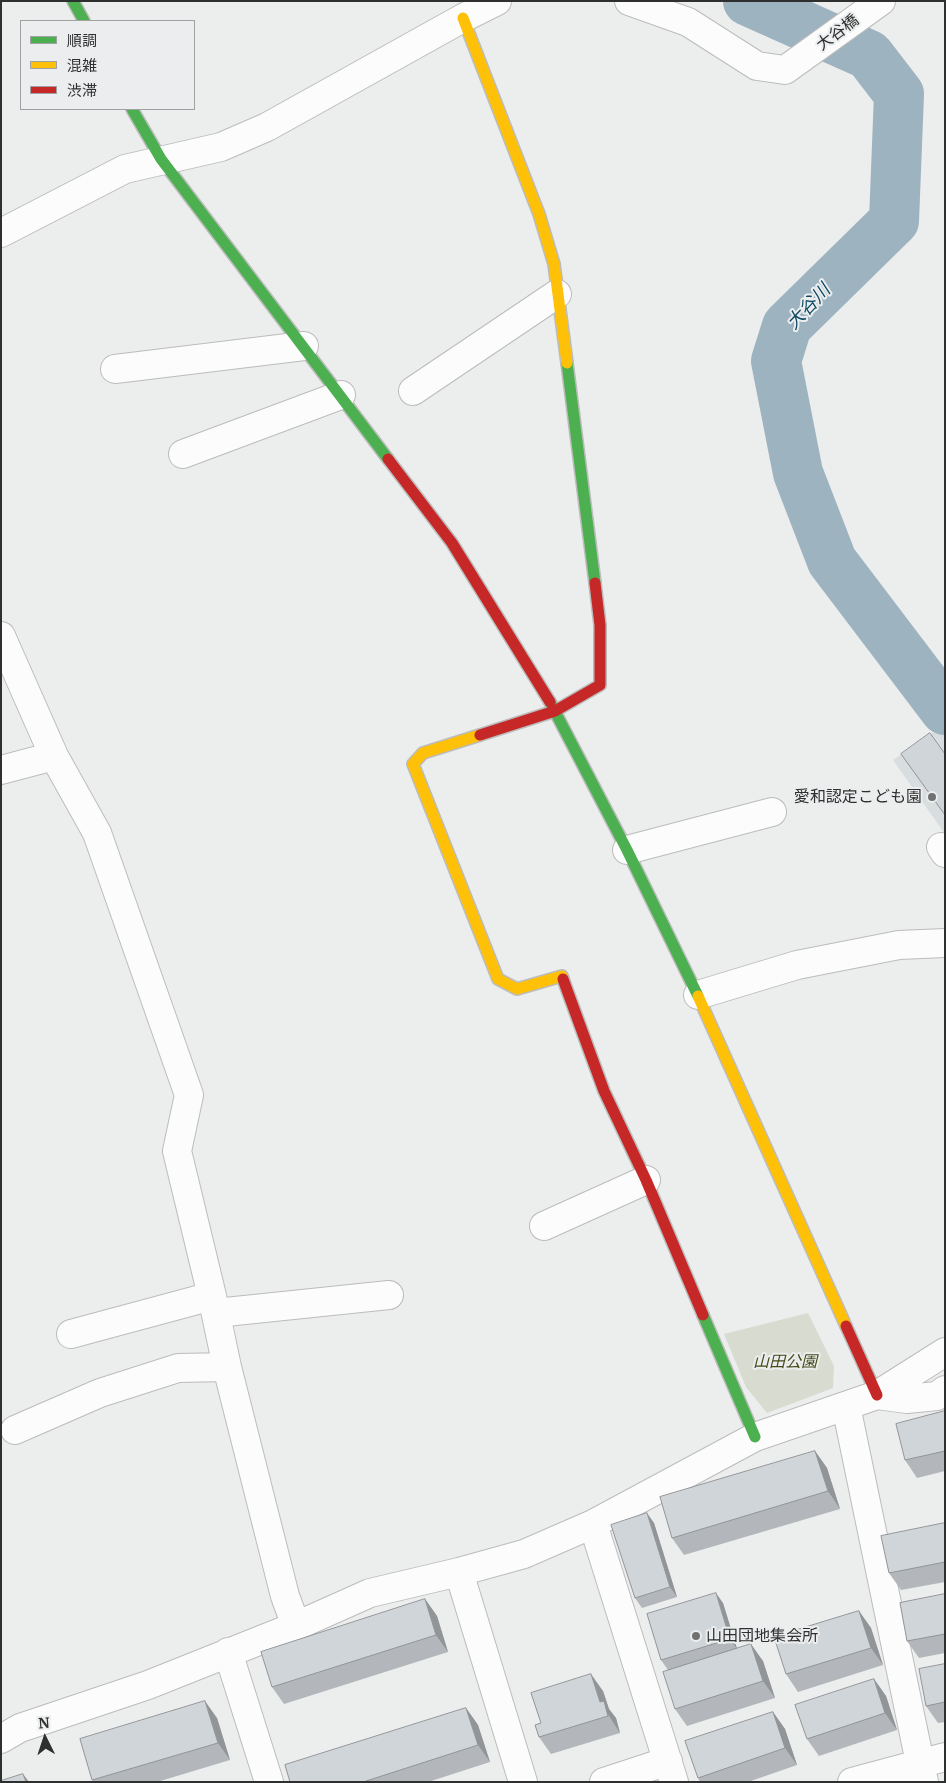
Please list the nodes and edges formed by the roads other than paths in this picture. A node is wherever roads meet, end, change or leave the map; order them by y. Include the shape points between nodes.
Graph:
1 (73, 1) edge
2 (497, 1) edge
3 (629, 1) edge
4 (875, 5) edge
5 (463, 18) junction
6 (83, 20) edge
7 (133, 110) edge
8 (161, 159) junction
9 (1, 233) edge
10 (556, 294) junction
11 (304, 346) junction
12 (114, 369) dead end
13 (412, 391) dead end
14 (341, 395) junction
15 (183, 454) dead end
16 (1, 636) edge
17 (555, 710) junction
18 (54, 756) junction
19 (1, 770) edge
20 (772, 812) dead end
21 (627, 850) junction
22 (945, 943) edge
23 (698, 996) junction
24 (646, 1180) junction
25 (544, 1226) dead end
26 (389, 1295) dead end
27 (214, 1305) junction
28 (71, 1334) dead end
29 (945, 1352) edge
30 (227, 1367) junction
31 (945, 1390) edge
32 (877, 1395) junction
33 (846, 1406) junction
34 (15, 1430) dead end
35 (755, 1437) junction
36 (593, 1524) junction
37 (459, 1572) junction
38 (296, 1626) junction
39 (228, 1652) junction
40 (1, 1739) edge
41 (930, 1767) edge
42 (671, 1771) edge
43 (269, 1782) edge
44 (523, 1782) edge
45 (604, 1782) edge
46 (852, 1782) edge

1 - 6 street
2 - 5 street
3 - 4 street, 大谷橋 via 688,22 757,66 786,70
5 - 8 street via 267,127 222,147
5 - 10 street via 540,214 554,264
7 - 8 street
8 - 9 street via 124,168
8 - 11 street
10 - 13 street
10 - 17 street via 600,625 600,685
11 - 12 street
11 - 14 street
14 - 15 street
14 - 17 street via 452,543
16 - 18 street
17 - 21 street
17 - 24 street via 423,753 413,764 498,979 517,989 562,976 604,1091
18 - 19 street
18 - 27 street via 97,833 189,1095 177,1151
20 - 21 street
21 - 23 street
22 - 23 street via 899,945 797,965
23 - 32 street
24 - 25 street
24 - 35 street
26 - 27 street
27 - 28 street
27 - 30 street
29 - 32 street
30 - 34 street via 178,1368 100,1393
30 - 38 street via 285,1596
31 - 32 street via 936,1396 907,1400
32 - 33 street
33 - 35 street
33 - 41 street
35 - 36 street
36 - 37 street via 524,1554
36 - 42 street
37 - 38 street via 370,1593
37 - 44 street
38 - 39 street
39 - 40 street via 148,1685 20,1728
39 - 43 street
41 - 46 street
42 - 45 street

